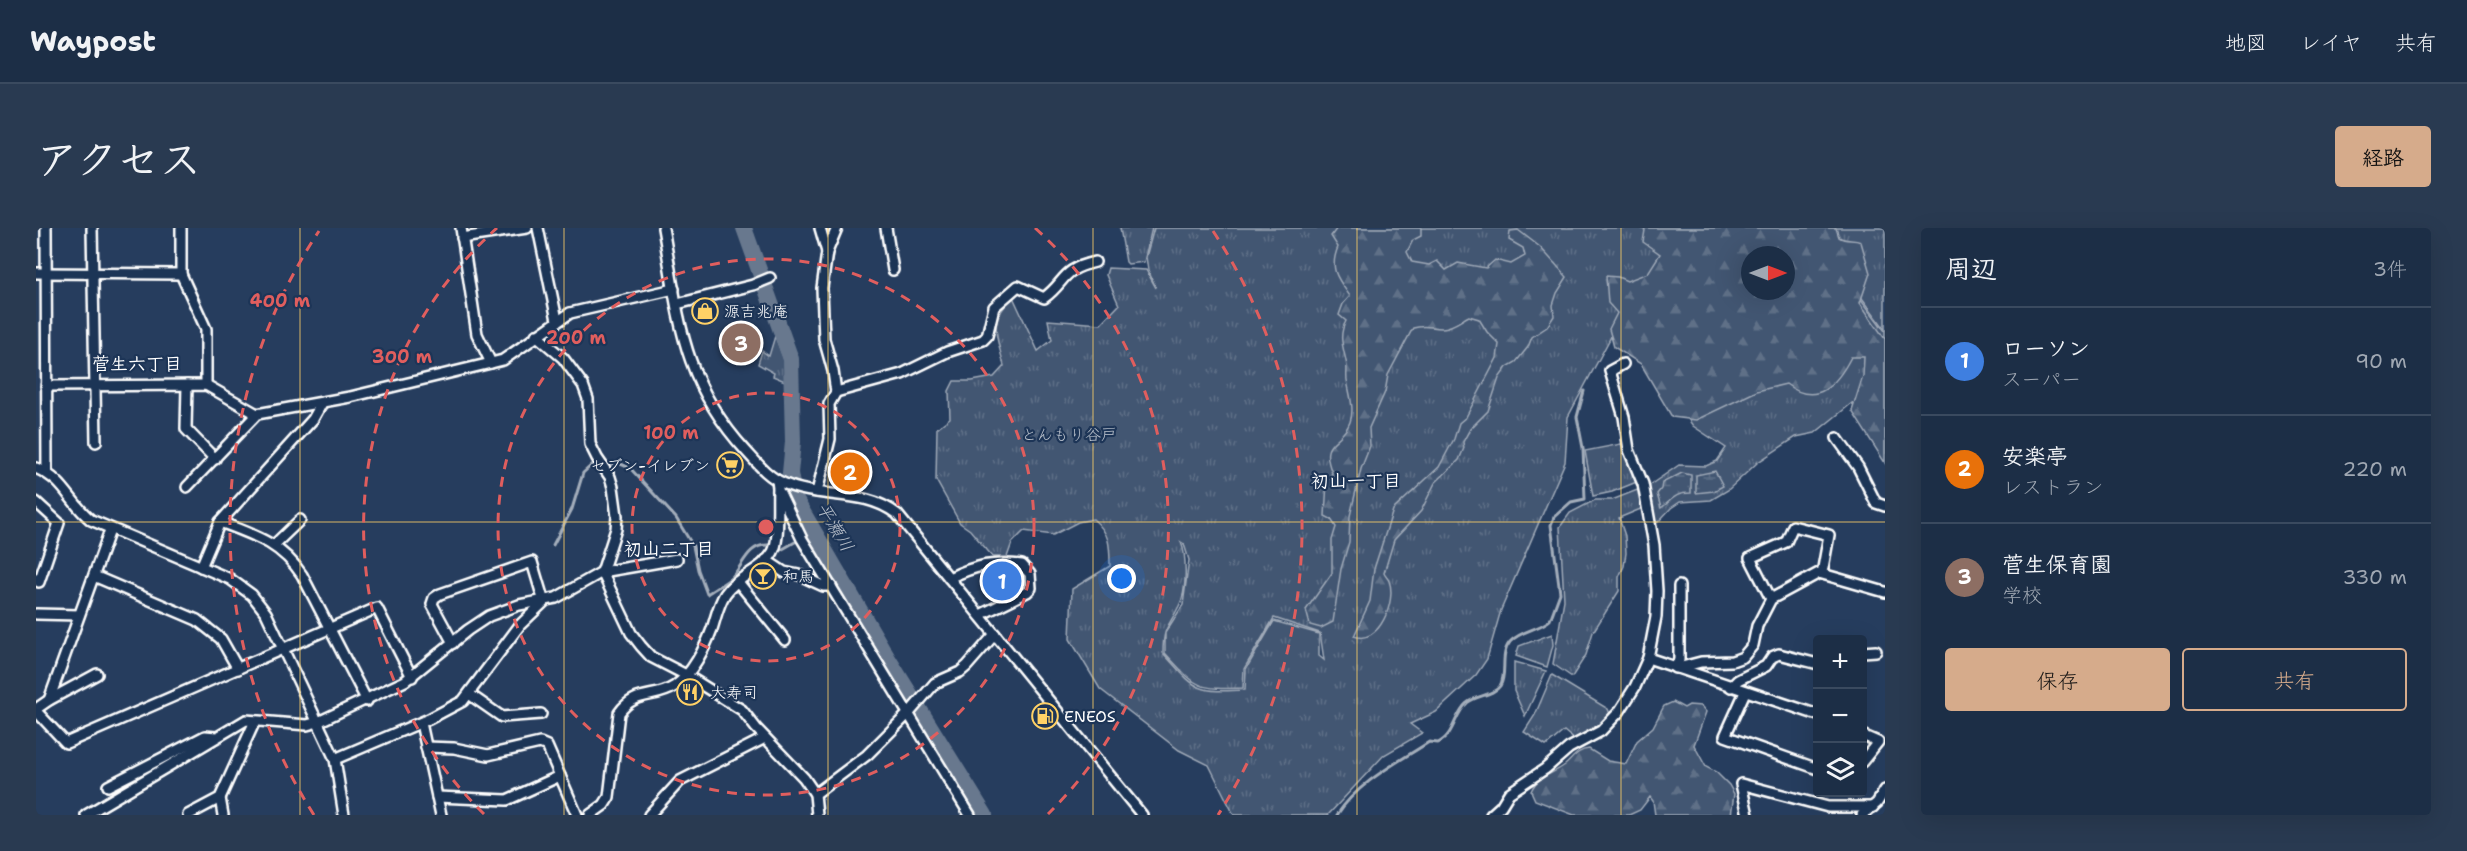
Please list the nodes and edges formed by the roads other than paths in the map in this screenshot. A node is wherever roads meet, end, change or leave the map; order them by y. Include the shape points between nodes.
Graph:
1 (46, 228) edge
2 (93, 228) edge
3 (181, 228) edge
4 (527, 228) edge
5 (538, 228) edge
6 (663, 228) edge
7 (820, 228) edge
8 (837, 228) edge
9 (886, 228) edge
10 (461, 233) edge
11 (827, 252) junction
12 (1095, 262) dead end
13 (893, 270) dead end
14 (41, 273) edge
15 (94, 274) junction
16 (181, 274) junction
17 (769, 279) dead end
18 (674, 289) junction
19 (677, 304) junction
20 (557, 321) junction
21 (536, 335) junction
22 (490, 363) junction
23 (1623, 364) dead end
24 (95, 385) junction
25 (187, 385) junction
26 (206, 385) junction
27 (46, 386) junction
28 (836, 392) junction
29 (322, 403) junction
30 (258, 414) junction
31 (1837, 438) dead end
32 (96, 442) dead end
33 (215, 459) junction
34 (36, 468) edge
35 (47, 473) junction
36 (780, 484) junction
37 (187, 487) dead end
38 (817, 492) junction
39 (36, 502) edge
40 (1885, 506) edge
41 (300, 520) dead end
42 (220, 522) junction
43 (110, 530) junction
44 (274, 545) junction
45 (677, 559) dead end
46 (766, 560) junction
47 (201, 567) junction
48 (1823, 568) dead end
49 (602, 572) junction
50 (94, 576) junction
51 (949, 578) junction
52 (36, 579) edge
53 (738, 582) junction
54 (831, 586) junction
55 (1679, 586) dead end
56 (1885, 592) edge
57 (1771, 599) junction
58 (544, 602) junction
59 (36, 614) edge
60 (79, 615) junction
61 (980, 615) junction
62 (330, 629) junction
63 (995, 634) junction
64 (785, 640) dead end
65 (453, 643) junction
66 (283, 650) junction
67 (1876, 651) dead end
68 (1867, 652) edge
69 (1648, 658) junction
70 (1813, 663) edge
71 (1676, 668) junction
72 (238, 669) junction
73 (98, 674) dead end
74 (687, 675) junction
75 (412, 677) junction
76 (1731, 687) junction
77 (1745, 692) junction
78 (469, 694) junction
79 (49, 700) junction
80 (367, 701) junction
81 (36, 710) edge
82 (911, 711) junction
83 (541, 714) dead end
84 (1813, 714) edge
85 (255, 721) junction
86 (318, 723) junction
87 (421, 723) junction
88 (216, 737) junction
89 (1867, 737) edge
90 (765, 738) junction
91 (426, 747) junction
92 (1867, 757) edge
93 (335, 759) junction
94 (1813, 767) edge
95 (560, 776) junction
96 (108, 786) dead end
97 (1885, 790) edge
98 (815, 794) junction
99 (437, 797) junction
100 (220, 798) junction
101 (1873, 807) junction
102 (86, 815) edge
103 (188, 815) edge
104 (223, 815) edge
105 (344, 815) edge
106 (441, 815) edge
107 (577, 815) edge
108 (590, 815) edge
109 (648, 815) edge
110 (817, 815) edge
111 (970, 815) edge
112 (1142, 815) edge
113 (1491, 815) edge
114 (1748, 815) edge
115 (1862, 815) edge

1 - 14 street
2 - 15 street
3 - 16 street
4 - 10 street
5 - 20 street
6 - 18 street
7 - 11 street
8 - 11 street
9 - 13 street
10 - 22 street via 477,334
11 - 28 street via 822,288 824,339
12 - 28 street via 1066,273 1044,298 1018,286 994,307 983,340 902,374
14 - 15 street
14 - 27 street
15 - 16 street
15 - 24 street
16 - 26 street via 206,329
17 - 19 street
18 - 19 street
18 - 20 street via 570,313
19 - 36 street via 687,353 705,398 732,436
20 - 21 street
21 - 22 street via 502,360
21 - 49 street via 563,357 583,386 588,399 590,444 613,487 616,528
22 - 29 street
23 - 69 street via 1610,371 1629,450 1643,484 1656,567 1656,617
24 - 25 street
24 - 27 street
24 - 32 street
25 - 26 street
25 - 33 street via 186,429
26 - 30 street
27 - 35 street
28 - 38 street via 829,404 830,440
29 - 30 street
29 - 42 street via 313,419
30 - 33 street
31 - 40 street via 1858,467 1876,503
33 - 37 street
34 - 35 street
35 - 43 street via 63,486 80,512
36 - 38 street
36 - 46 street via 774,550
36 - 54 street via 785,507
38 - 51 street via 862,498 887,507
39 - 52 street via 59,523 39,582
41 - 44 street
42 - 44 street
42 - 47 street
43 - 47 street
43 - 50 street
44 - 62 street via 291,558 302,574
45 - 49 street
46 - 53 street
46 - 54 street via 784,572
47 - 66 street via 230,579 252,595 266,613
48 - 57 street via 1829,535 1793,526 1786,542 1750,558
49 - 58 street
49 - 74 street via 641,646 651,657
50 - 60 street
50 - 72 street via 197,620 221,639
51 - 61 street
51 - 61 street via 996,562 1022,565 1030,574 1031,588 1027,592
53 - 64 street
53 - 74 street via 725,593 706,643
54 - 82 street
55 - 71 street
56 - 57 street via 1819,573
57 - 71 street via 1757,626 1753,645 1743,657
58 - 65 street via 519,605 489,616
58 - 65 street via 532,562 528,561 440,594 432,604
58 - 78 street via 520,625
59 - 60 street
60 - 79 street
61 - 63 street
62 - 66 street
62 - 75 street via 377,608
62 - 80 street
63 - 82 street via 967,666 935,683
63 - 112 street
65 - 75 street
66 - 72 street
66 - 86 street
67 - 68 street
69 - 71 street
69 - 113 street via 1630,695 1601,731 1569,748 1509,793
70 - 76 street via 1779,654
71 - 76 street
72 - 81 street via 66,743
73 - 79 street
74 - 90 street via 742,710
74 - 108 street via 674,686 636,697 623,708 616,723 609,797
75 - 80 street
76 - 77 street
77 - 84 street
77 - 94 street via 1725,736
78 - 83 street via 502,717
78 - 87 street
79 - 81 street
80 - 86 street
82 - 98 street via 851,769
82 - 111 street
85 - 86 street
85 - 88 street via 246,720
85 - 100 street
86 - 93 street
87 - 91 street
87 - 93 street
88 - 96 street via 205,736
88 - 102 street
89 - 92 street via 1878,742
90 - 98 street via 793,764
90 - 109 street via 680,781
91 - 95 street via 488,755 540,743 548,746
91 - 99 street
93 - 105 street
95 - 99 street via 507,800
95 - 107 street
97 - 101 street
98 - 110 street
99 - 106 street
100 - 103 street
100 - 104 street
101 - 114 street via 1828,807 1741,784
101 - 115 street

